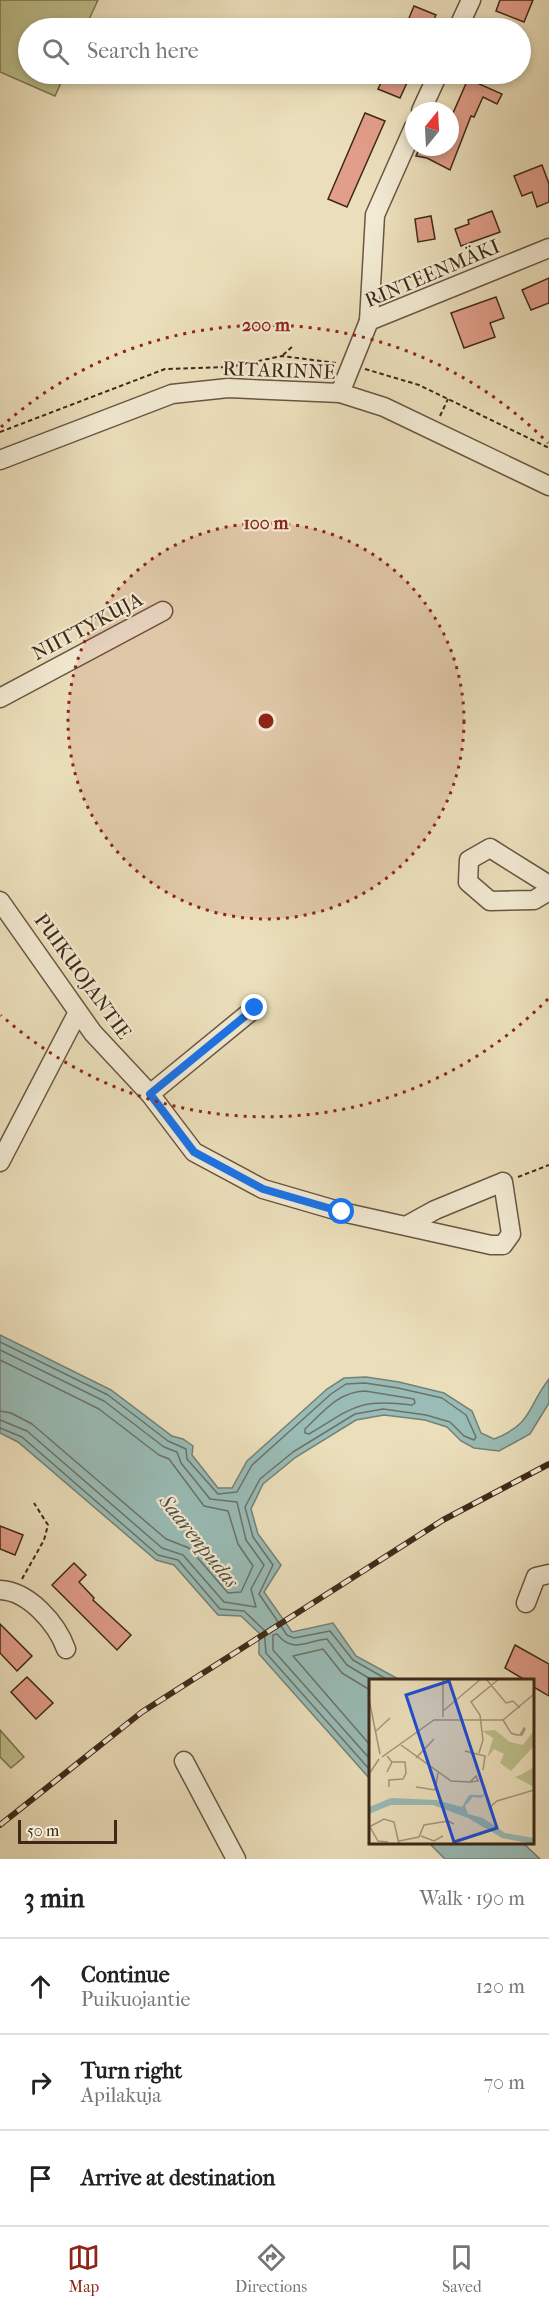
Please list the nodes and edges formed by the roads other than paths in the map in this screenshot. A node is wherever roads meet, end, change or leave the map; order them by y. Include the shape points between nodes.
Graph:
1 (471, 0) edge
2 (463, 18) edge
3 (433, 84) edge
4 (425, 102) edge
5 (405, 148) edge
6 (549, 248) edge
7 (369, 321) junction
8 (340, 393) junction
9 (0, 460) edge
10 (549, 486) edge
11 (164, 611) dead end
12 (0, 698) edge
13 (549, 885) edge
14 (549, 891) edge
15 (0, 901) edge
16 (255, 1008) dead end
17 (78, 1012) junction
18 (150, 1094) junction
19 (0, 1162) edge
20 (406, 1226) junction
21 (549, 1574) edge
22 (7, 1591) edge
23 (526, 1603) dead end
24 (66, 1649) dead end
25 (184, 1761) dead end
26 (236, 1859) edge

1 - 2 street
3 - 4 street
5 - 7 street via 375,215
6 - 7 street, RINTEENMÄKI
7 - 8 street, RINTEENMÄKI
8 - 9 street, RITARINNE via 228,388 172,394
8 - 10 street, RITARINNE via 384,407
11 - 12 street, NIITTYKUJA
13 - 14 street via 490,848 469,860 468,882 490,901 534,900
15 - 17 street, PUIKUOJANTIE
16 - 18 street
17 - 18 street, PUIKUOJANTIE via 93,1034
17 - 19 street
18 - 20 street, PUIKUOJANTIE via 194,1152 263,1189
20 - 20 street, PUIKUOJANTIE via 435,1210 503,1182 511,1234 503,1245
21 - 23 street via 536,1577
22 - 24 street via 44,1616 61,1635
25 - 26 street

